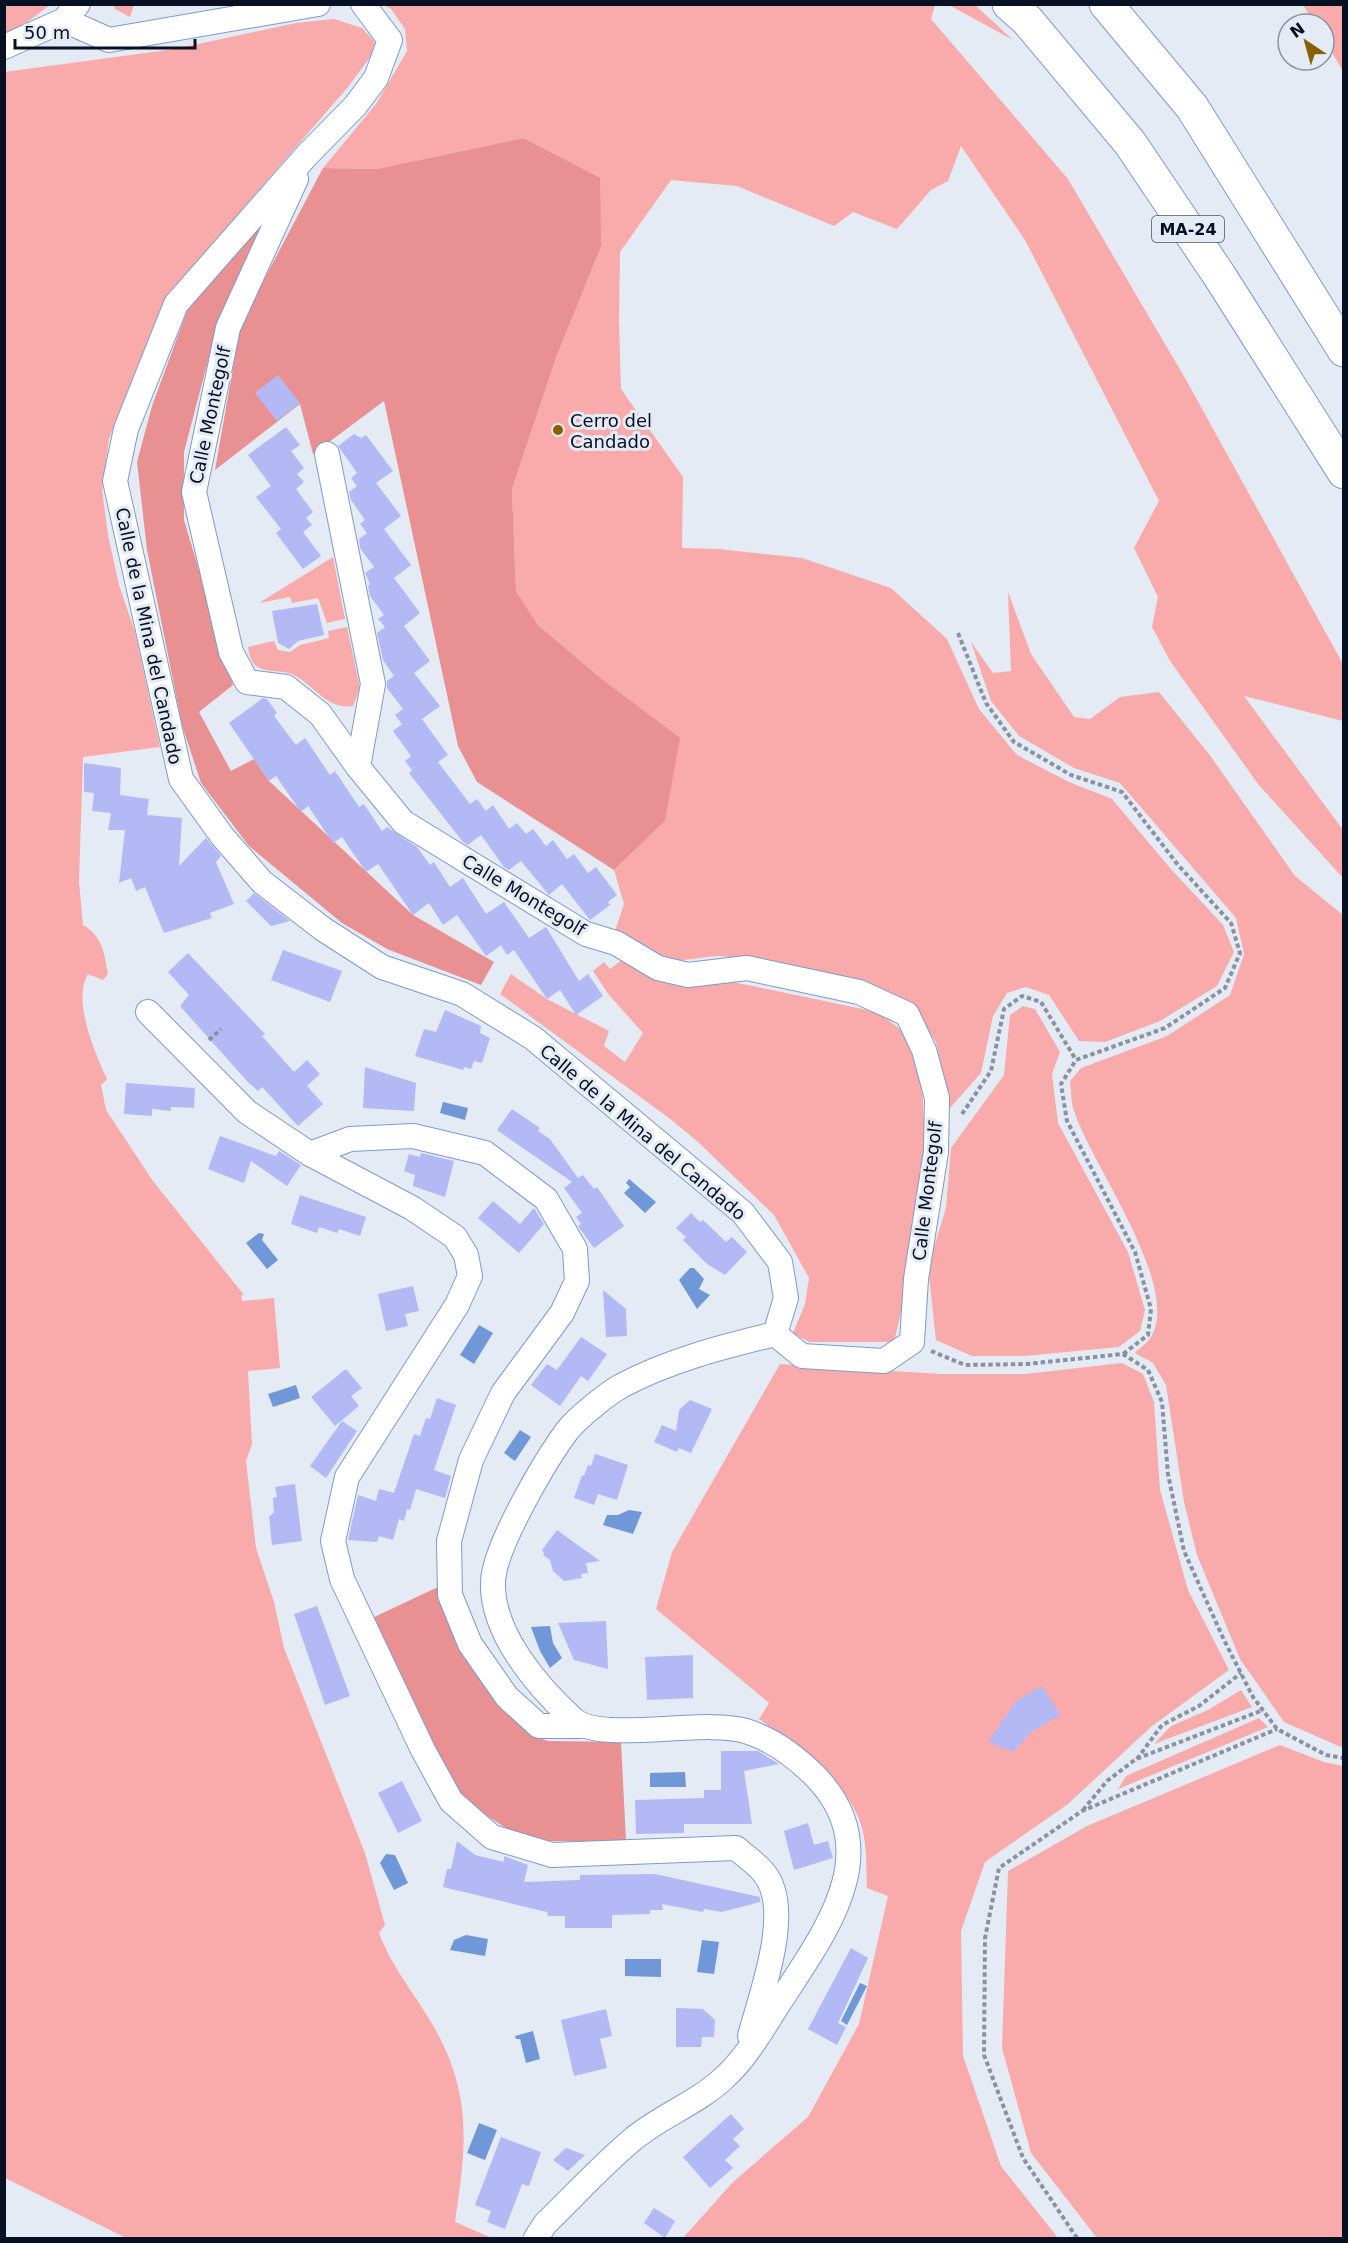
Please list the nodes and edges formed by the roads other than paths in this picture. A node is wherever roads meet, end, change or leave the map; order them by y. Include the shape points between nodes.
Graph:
1 (318, 4) edge
2 (363, 4) edge
3 (1009, 4) edge
4 (1106, 4) edge
5 (71, 12) edge
6 (4, 47) edge
7 (307, 155) junction
8 (1344, 350) edge
9 (327, 454) dead end
10 (1344, 472) edge
11 (358, 767) junction
12 (148, 1012) dead end
13 (310, 1154) junction
14 (775, 1334) junction
15 (580, 1726) junction
16 (745, 2055) junction
17 (536, 2238) edge

1 - 5 street via 109,40
2 - 7 street, Calle de la Mina del Candado via 390,40 376,78 356,105
3 - 10 highway, MA-24 via 1027,20 1130,143
4 - 8 highway via 1192,107
5 - 6 street
7 - 11 street, Calle Montegolf via 228,328 194,492 231,652 247,682 286,687 320,714
7 - 14 street, Calle de la Mina del Candado via 176,304 126,429 115,481 181,779 222,836 271,889 382,968 462,994 533,1038 743,1213 780,1262 786,1298
9 - 11 street via 373,684
11 - 14 street, Calle Montegolf via 404,822 586,934 616,943 658,968 688,975 747,968 859,992 907,1014 924,1050 937,1098 936,1152 916,1279 912,1342 884,1361 802,1356
12 - 13 street via 247,1112
13 - 15 street via 350,1139 413,1136 485,1153 546,1199 574,1249 577,1281 562,1313 503,1394 471,1460 449,1541 450,1595 476,1653 507,1697 539,1725
13 - 16 street via 412,1208 455,1237 466,1255 470,1276 457,1305 347,1477 333,1541 342,1579 423,1750 452,1801 492,1837 552,1855 736,1848 765,1874 775,1900 778,1926
14 - 15 street via 692,1354 619,1387 569,1428 525,1498 493,1582 498,1615 517,1655 544,1692
15 - 16 street via 625,1730 711,1725 745,1731 792,1753 833,1794 850,1855 840,1901 816,1946
16 - 17 street via 724,2079 633,2139 545,2224

